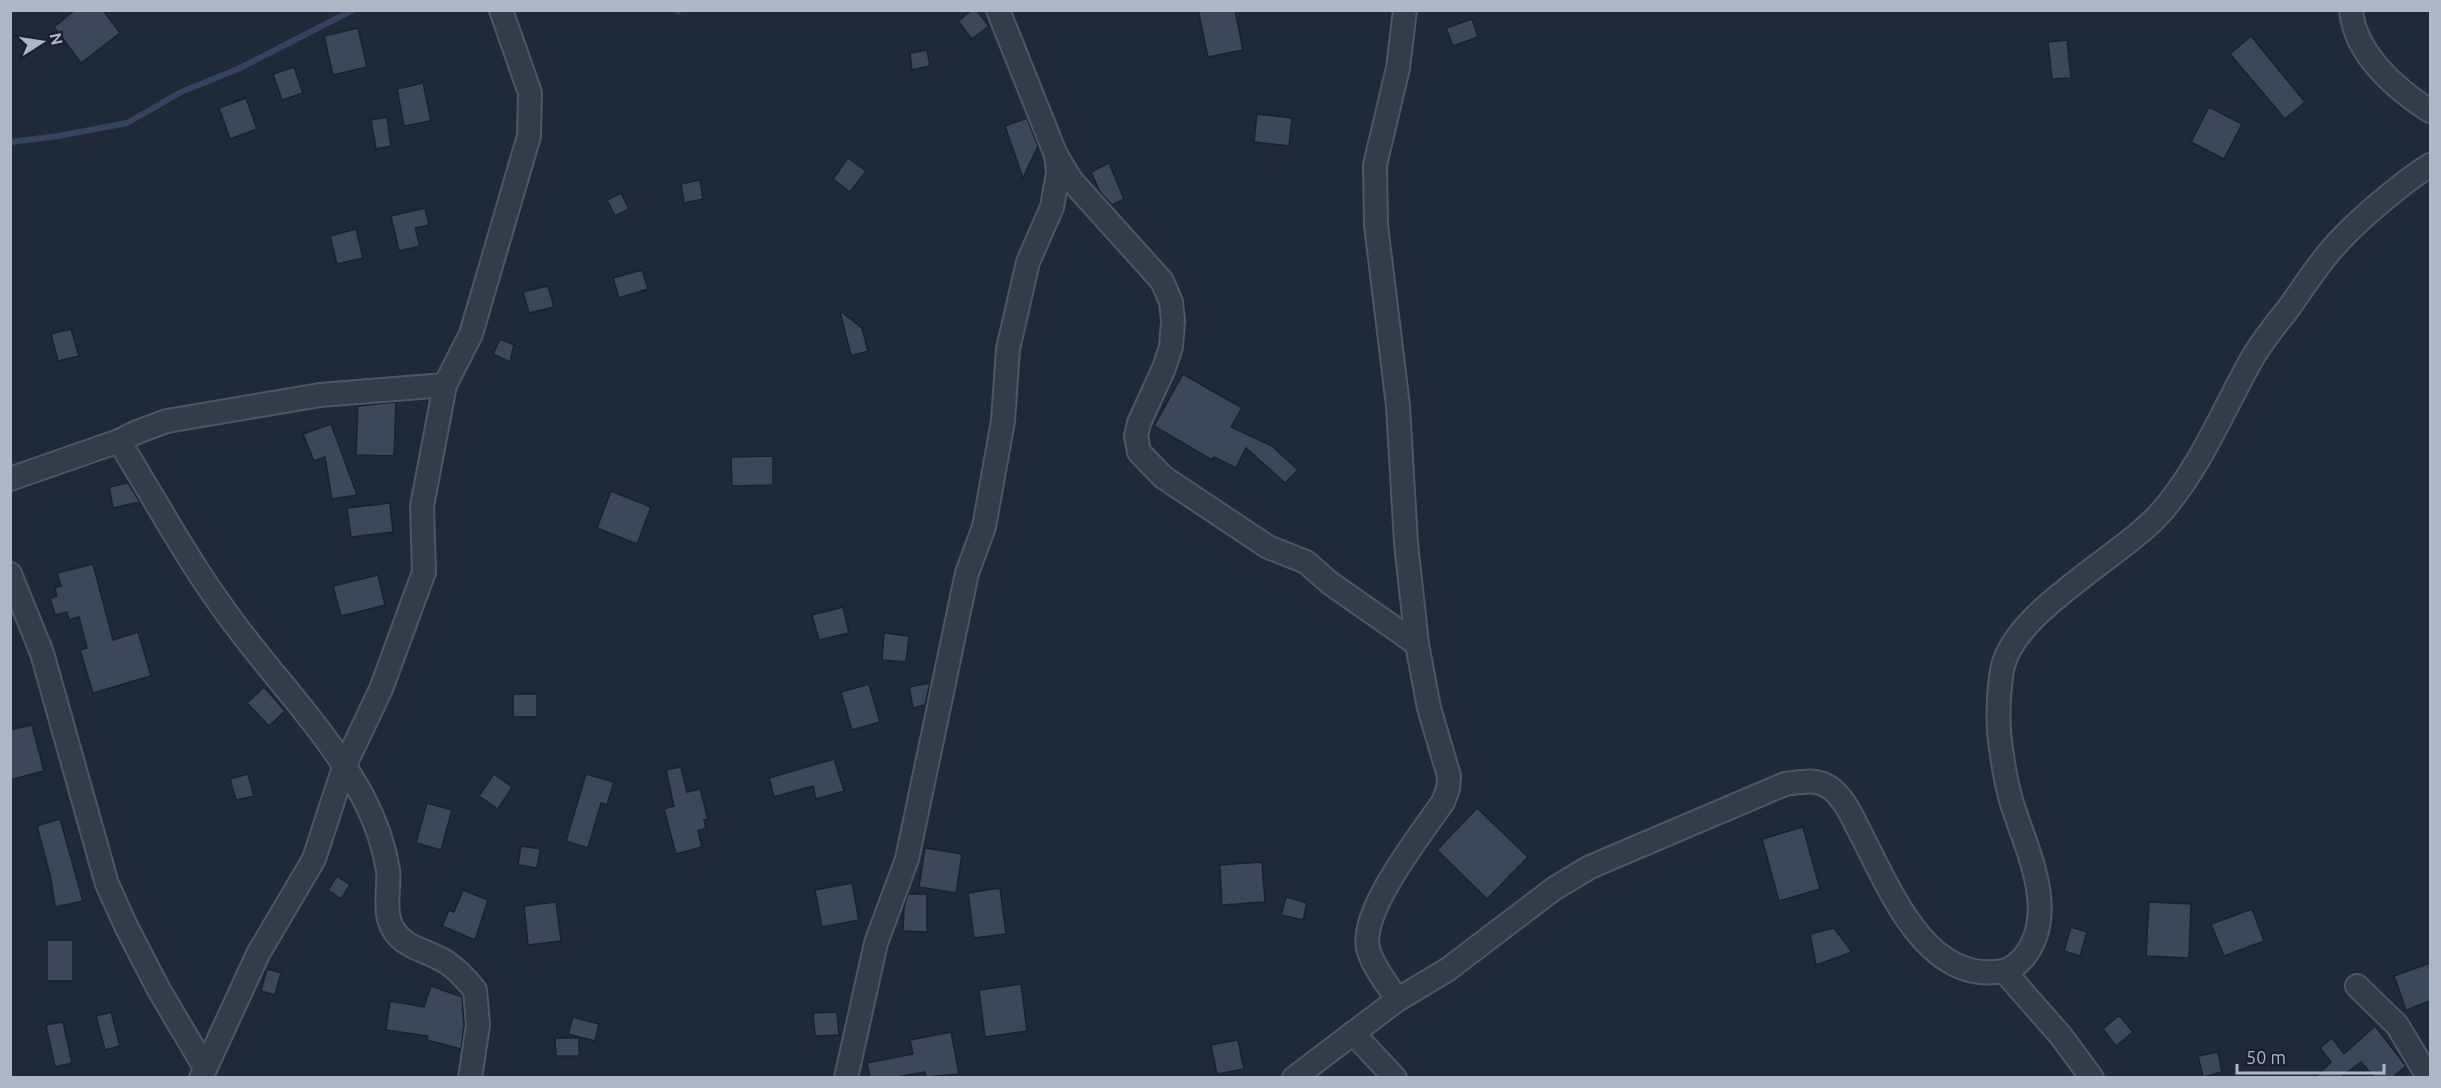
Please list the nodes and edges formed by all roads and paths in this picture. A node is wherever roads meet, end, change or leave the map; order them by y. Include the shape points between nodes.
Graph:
1 (501, 10) edge
2 (998, 10) edge
3 (1405, 10) edge
4 (2351, 10) edge
5 (2430, 111) edge
6 (1056, 155) junction
7 (2430, 165) edge
8 (445, 385) junction
9 (119, 441) junction
10 (10, 479) edge
11 (10, 574) edge
12 (1417, 644) junction
13 (344, 766) junction
14 (2004, 971) junction
15 (2357, 987) dead end
16 (1397, 1000) junction
17 (1353, 1034) junction
18 (202, 1072) edge
19 (471, 1077) edge
20 (846, 1077) edge
21 (1294, 1077) edge
22 (1395, 1077) edge
23 (2092, 1077) edge
24 (2429, 1077) edge

1 - 8 street via 530,93 529,136 471,334
2 - 6 street
3 - 12 street via 1398,68 1375,165 1375,185
4 - 5 street via 2352,22 2377,64 2392,83
6 - 12 street via 1071,180 1161,281 1171,302 1170,347 1139,423 1139,452 1163,477 1268,547 1306,562
6 - 20 street via 1058,173 1052,207 1028,262 1008,349 1003,421 984,527 967,573 907,859 876,943
7 - 14 street via 2405,181 2329,253 2255,353 2212,436 2162,511 2030,620 2010,647 2003,667 1999,708 2001,752 2010,797 2038,887 2040,912 2032,946 2016,966
8 - 9 street via 321,395 167,421
8 - 13 street via 422,506 423,572 381,689
9 - 10 street
9 - 13 street via 230,618
11 - 18 street via 42,654 107,884
12 - 16 street via 1429,708 1447,766 1448,789 1386,886 1367,937 1371,957
13 - 18 street via 314,859 258,954
13 - 19 street via 363,798 384,849 387,907 394,931 408,944 444,961 475,990 478,1025
14 - 16 street via 1971,972 1947,962 1920,936 1885,881 1845,804 1832,788 1812,780 1785,784 1590,867 1555,888 1446,970
14 - 23 street
15 - 24 street via 2397,1025
16 - 17 street
17 - 21 street
17 - 22 street

